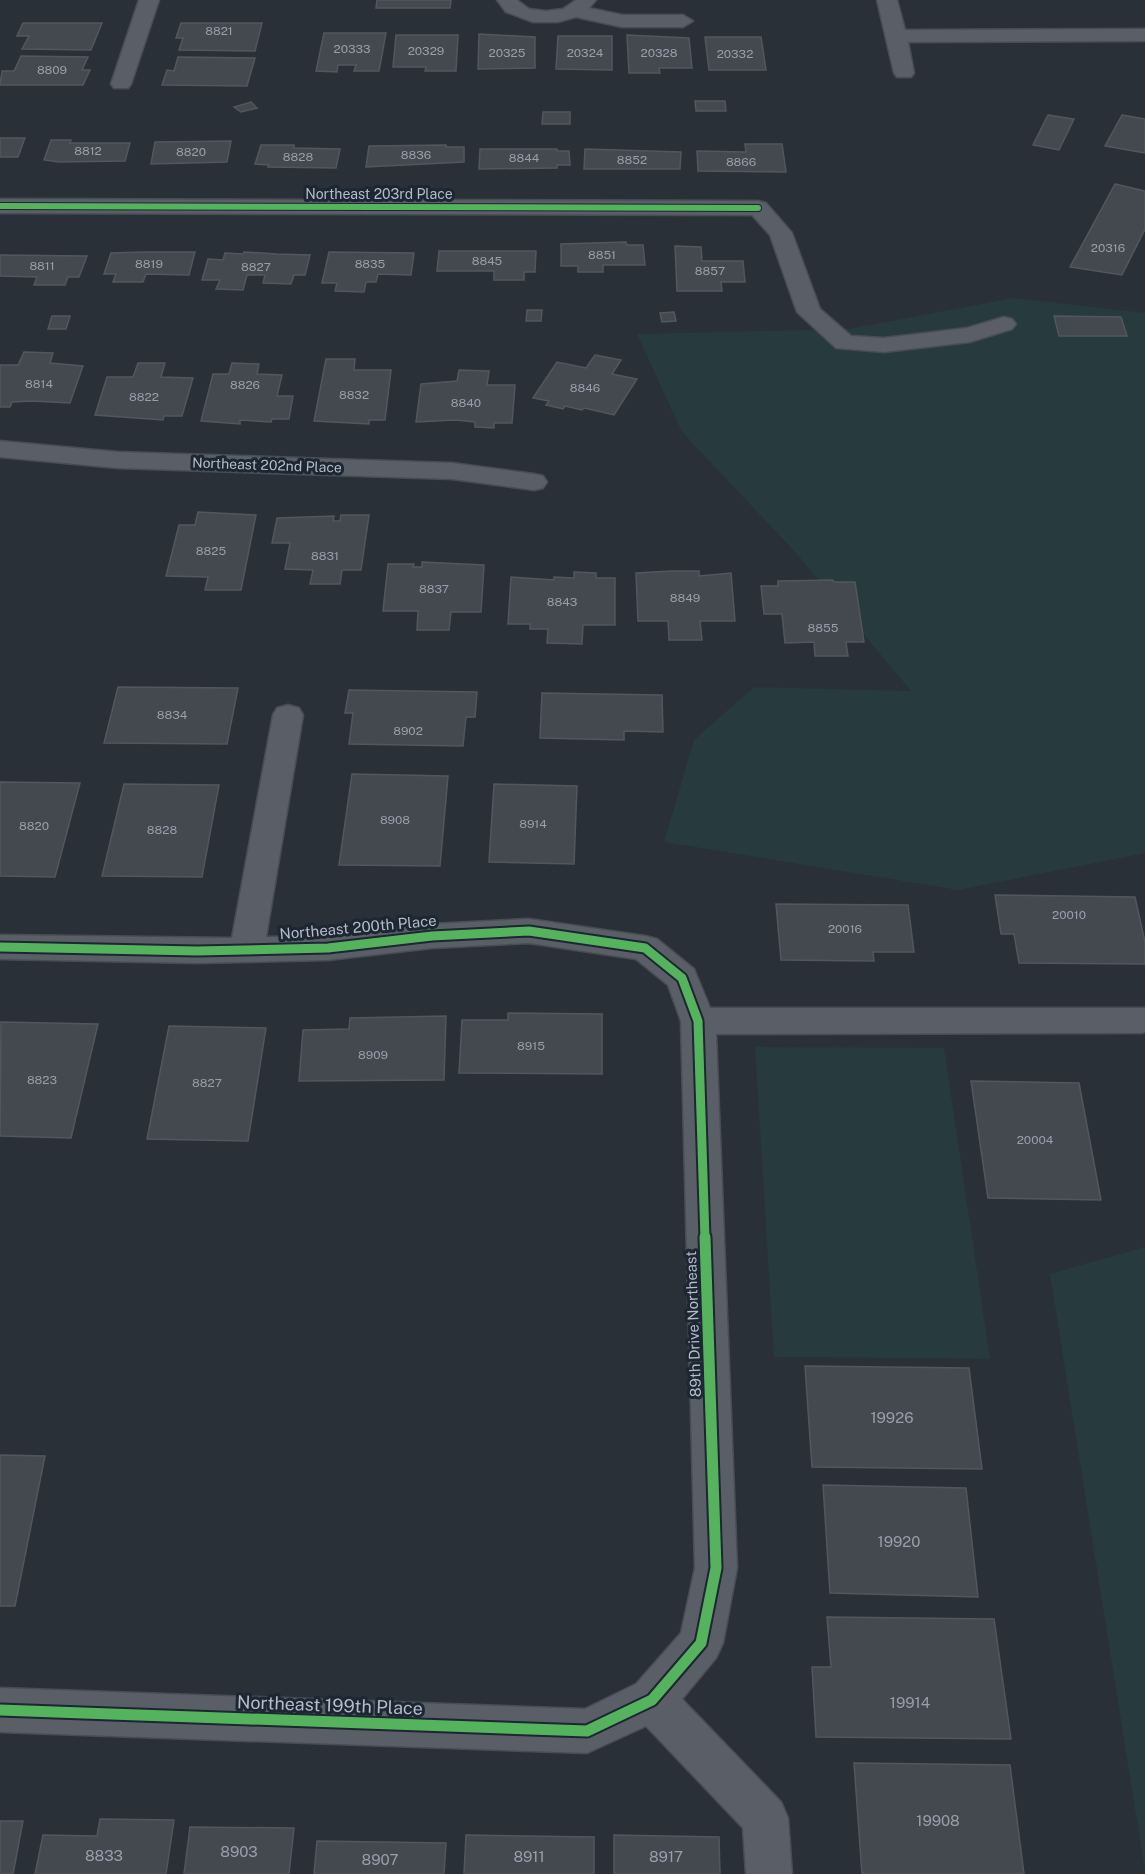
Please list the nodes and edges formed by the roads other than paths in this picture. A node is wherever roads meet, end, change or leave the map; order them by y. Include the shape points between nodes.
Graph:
1 (149, 0) edge
2 (507, 0) edge
3 (887, 0) edge
4 (581, 5) edge
5 (683, 21) dead end
6 (1145, 35) edge
7 (897, 36) junction
8 (904, 73) dead end
9 (121, 84) dead end
10 (0, 206) edge
11 (1004, 324) dead end
12 (0, 449) edge
13 (534, 482) dead end
14 (288, 715) dead end
15 (0, 947) edge
16 (645, 948) joint
17 (247, 950) junction
18 (1142, 1020) dead end
19 (698, 1022) junction
20 (652, 1700) junction
21 (0, 1710) edge
22 (769, 1874) edge

1 - 9 street
2 - 4 street via 516,10 538,16
3 - 7 street
4 - 5 street via 622,21
6 - 7 street
7 - 8 street
10 - 11 street, Northeast 203rd Place via 758,208 781,233 809,312 845,344 884,345 970,335
12 - 13 street, Northeast 202nd Place via 118,460 452,471
14 - 17 street
15 - 17 street, Northeast 200th Place
16 - 17 street, Northeast 200th Place via 529,931 432,936 328,948
16 - 19 street, 89th Drive Northeast via 682,978
18 - 19 street
19 - 20 street, 89th Drive Northeast via 716,1568 701,1643
20 - 21 street, Northeast 199th Place via 586,1731
20 - 22 street via 765,1818

